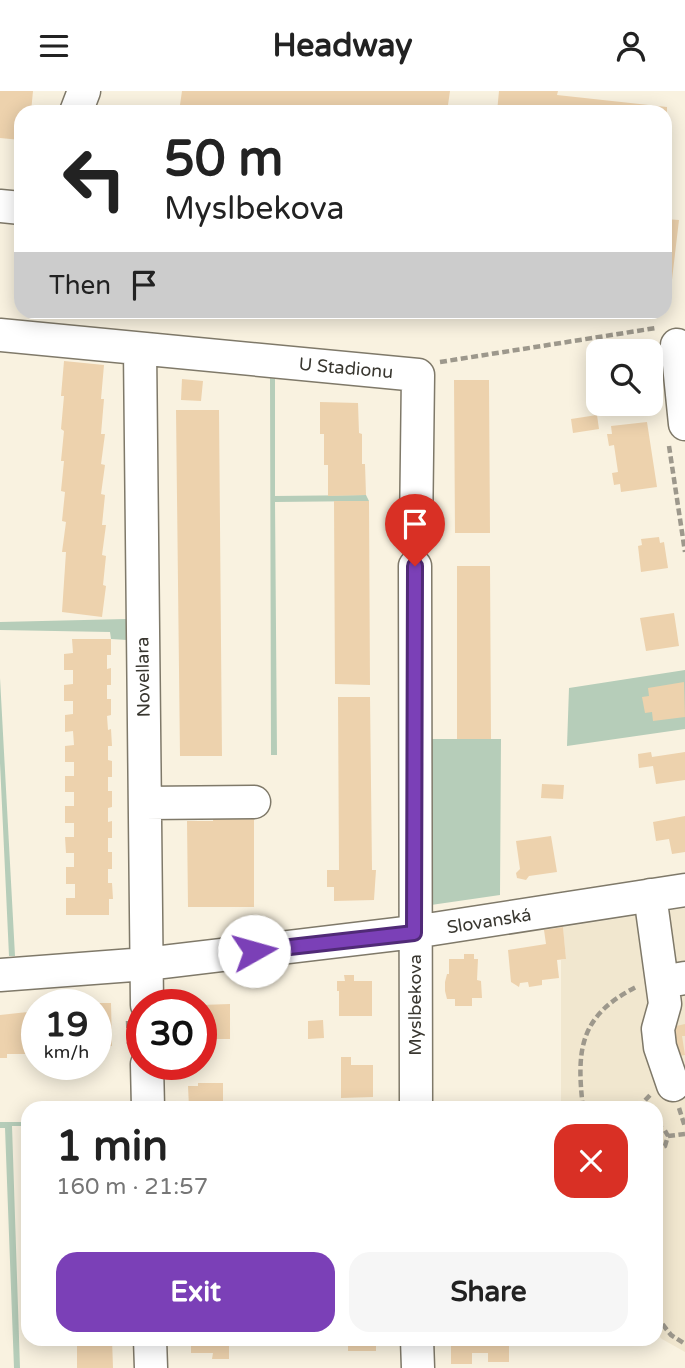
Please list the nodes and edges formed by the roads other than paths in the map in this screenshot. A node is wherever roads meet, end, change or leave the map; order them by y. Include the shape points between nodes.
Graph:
1 (20, 328) edge
2 (669, 336) road end
3 (140, 349) junction
4 (685, 424) edge
5 (416, 534) dead end
6 (415, 566) dead end
7 (254, 802) dead end
8 (145, 803) junction
9 (685, 890) edge
10 (650, 895) junction
11 (414, 933) junction
12 (146, 964) junction
13 (0, 975) edge
14 (674, 980) edge
15 (141, 989) edge
16 (142, 1080) edge
17 (673, 1085) dead end
18 (147, 1101) edge
19 (415, 1101) edge
20 (150, 1346) edge
21 (418, 1346) edge
22 (151, 1368) edge
23 (418, 1368) edge

1 - 3 street, U Stadionu
2 - 4 street
3 - 5 street, U Stadionu via 418,375
3 - 8 street, Novellara
6 - 11 street, Myslbekova
7 - 8 street
8 - 12 street, Novellara
9 - 10 street, Slovanská
10 - 11 street, Slovanská via 552,920
10 - 14 street
11 - 12 street, Slovanská
11 - 19 street, Myslbekova
12 - 13 street, Slovanská
12 - 15 street, Novellara
14 - 17 street via 658,1029
16 - 18 street
20 - 22 street
21 - 23 street

